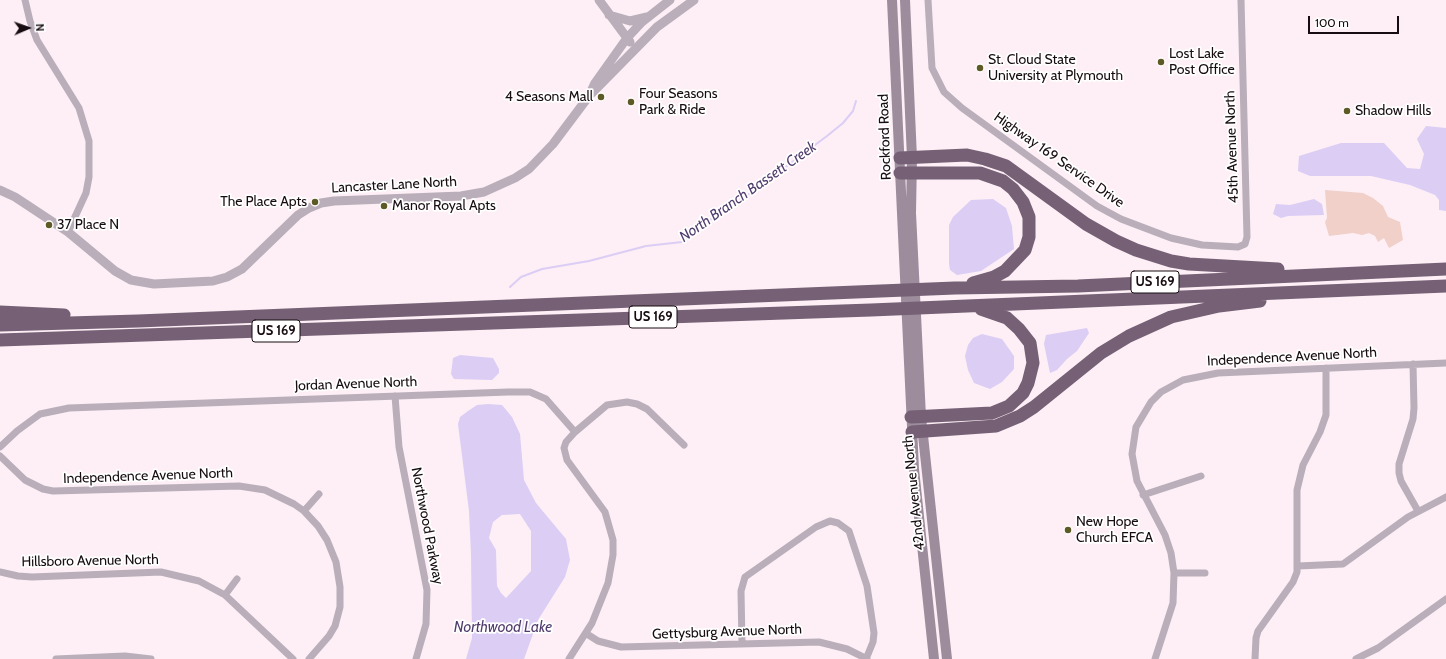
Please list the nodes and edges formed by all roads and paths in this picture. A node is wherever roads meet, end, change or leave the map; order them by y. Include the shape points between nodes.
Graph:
1 (25, 0) edge
2 (599, 0) edge
3 (670, 0) edge
4 (694, 0) edge
5 (892, 0) edge
6 (905, 0) edge
7 (928, 0) edge
8 (1240, 0) edge
9 (610, 15) junction
10 (648, 17) junction
11 (627, 38) junction
12 (635, 48) junction
13 (589, 96) junction
14 (906, 158) junction
15 (906, 173) junction
16 (0, 190) edge
17 (68, 232) junction
18 (1245, 244) joint
19 (1446, 269) edge
20 (1356, 272) junction
21 (1446, 286) edge
22 (955, 288) junction
23 (1335, 290) junction
24 (972, 306) junction
25 (0, 312) edge
26 (138, 321) junction
27 (912, 324) joint
28 (0, 325) edge
29 (116, 336) junction
30 (0, 340) edge
31 (0, 348) edge
32 (1446, 363) edge
33 (1413, 364) junction
34 (1326, 368) junction
35 (395, 396) junction
36 (916, 417) junction
37 (917, 431) junction
38 (575, 432) junction
39 (684, 445) dead end
40 (0, 447) edge
41 (0, 456) edge
42 (1201, 476) dead end
43 (319, 494) dead end
44 (1143, 495) junction
45 (1446, 497) edge
46 (304, 511) junction
47 (1418, 511) junction
48 (1298, 566) junction
49 (0, 572) edge
50 (1174, 573) junction
51 (1205, 573) dead end
52 (237, 579) dead end
53 (225, 595) junction
54 (1446, 599) edge
55 (587, 634) junction
56 (742, 644) junction
57 (56, 659) edge
58 (151, 659) edge
59 (293, 659) edge
60 (308, 659) edge
61 (416, 659) edge
62 (569, 659) edge
63 (866, 659) edge
64 (934, 659) edge
65 (946, 659) edge
66 (1155, 659) edge
67 (1255, 659) edge
68 (1356, 659) edge

1 - 17 street via 37,40 79,108 89,141 87,188
2 - 9 street
3 - 10 street, Lancaster Lane North
4 - 12 street, Lancaster Lane North via 675,12
5 - 14 main road, Rockford Road
6 - 14 main road, Rockford Road
7 - 18 street, Highway 169 Service Drive via 931,62 939,85 962,108 1121,220 1150,232 1191,243 1229,247
8 - 18 street, 45th Avenue North via 1247,218
9 - 10 street via 630,20
9 - 11 street
10 - 11 street, Lancaster Lane North
11 - 12 street
11 - 13 street, Lancaster Lane North via 595,83
12 - 13 street, Lancaster Lane North
13 - 17 street, Lancaster Lane North via 542,157 500,186 461,196 321,203 298,215 242,269 213,281 147,284 131,280 115,271
14 - 15 main road, Rockford Road
14 - 20 highway via 967,155 1006,166 1102,234 1136,250 1171,261
15 - 22 highway via 980,173 990,176 1003,181 1013,190 1026,210 1029,223 1027,245 1013,263 994,277
15 - 27 main road, Rockford Road
16 - 17 street, Lancaster Lane North
19 - 20 highway, US 169
20 - 22 highway, US 169 via 1094,285
21 - 23 highway, US 169
22 - 26 highway, US 169
23 - 24 highway, US 169
23 - 37 highway via 1219,306 1171,317 1110,347 1020,416 996,426
24 - 29 highway, US 169
24 - 36 highway via 1007,318 1030,343 1033,363 1026,388 1009,406 998,412
25 - 26 highway
26 - 28 highway, US 169
27 - 36 main road, 42nd Avenue North
29 - 30 highway, US 169
29 - 31 highway
32 - 33 street, Independence Avenue North
33 - 34 street, Independence Avenue North
33 - 47 street via 1413,419 1399,464 1399,472 1401,481
34 - 44 street, Independence Avenue North via 1204,375 1183,380 1161,392 1136,427 1133,440 1134,468
34 - 48 street via 1326,415 1303,465 1297,490
35 - 38 street, Jordan Avenue North via 530,392 552,404
35 - 40 street, Jordan Avenue North via 69,408 40,414
35 - 61 street, Northwood Parkway via 399,447 427,590 426,624
36 - 37 main road, 42nd Avenue North
37 - 64 main road, 42nd Avenue North via 916,491
37 - 65 main road, 42nd Avenue North
38 - 39 street via 607,405 627,402 646,409
38 - 55 street via 566,442 564,454 605,512 613,540 612,569
41 - 46 street, Independence Avenue North via 25,480 43,489 64,492 239,486 265,490
42 - 44 street
43 - 46 street
44 - 50 street, Independence Avenue North via 1165,535
45 - 47 street
46 - 60 street, Independence Avenue North via 318,526 334,555 341,598 335,626
47 - 48 street via 1344,564
48 - 67 street via 1293,582 1258,631
49 - 53 street, Hillsboro Avenue North via 32,577 161,572 199,581
50 - 51 street
50 - 66 street, Independence Avenue North via 1173,603
52 - 53 street
53 - 59 street, Hillsboro Avenue North
54 - 68 street via 1378,648
55 - 56 street, Gettysburg Avenue North via 598,641 622,648
55 - 62 street
56 - 63 street, Gettysburg Avenue North via 819,642 847,649
56 - 63 street via 742,582 750,573 823,522 838,522 853,537 869,594 874,642
57 - 58 street via 125,656

